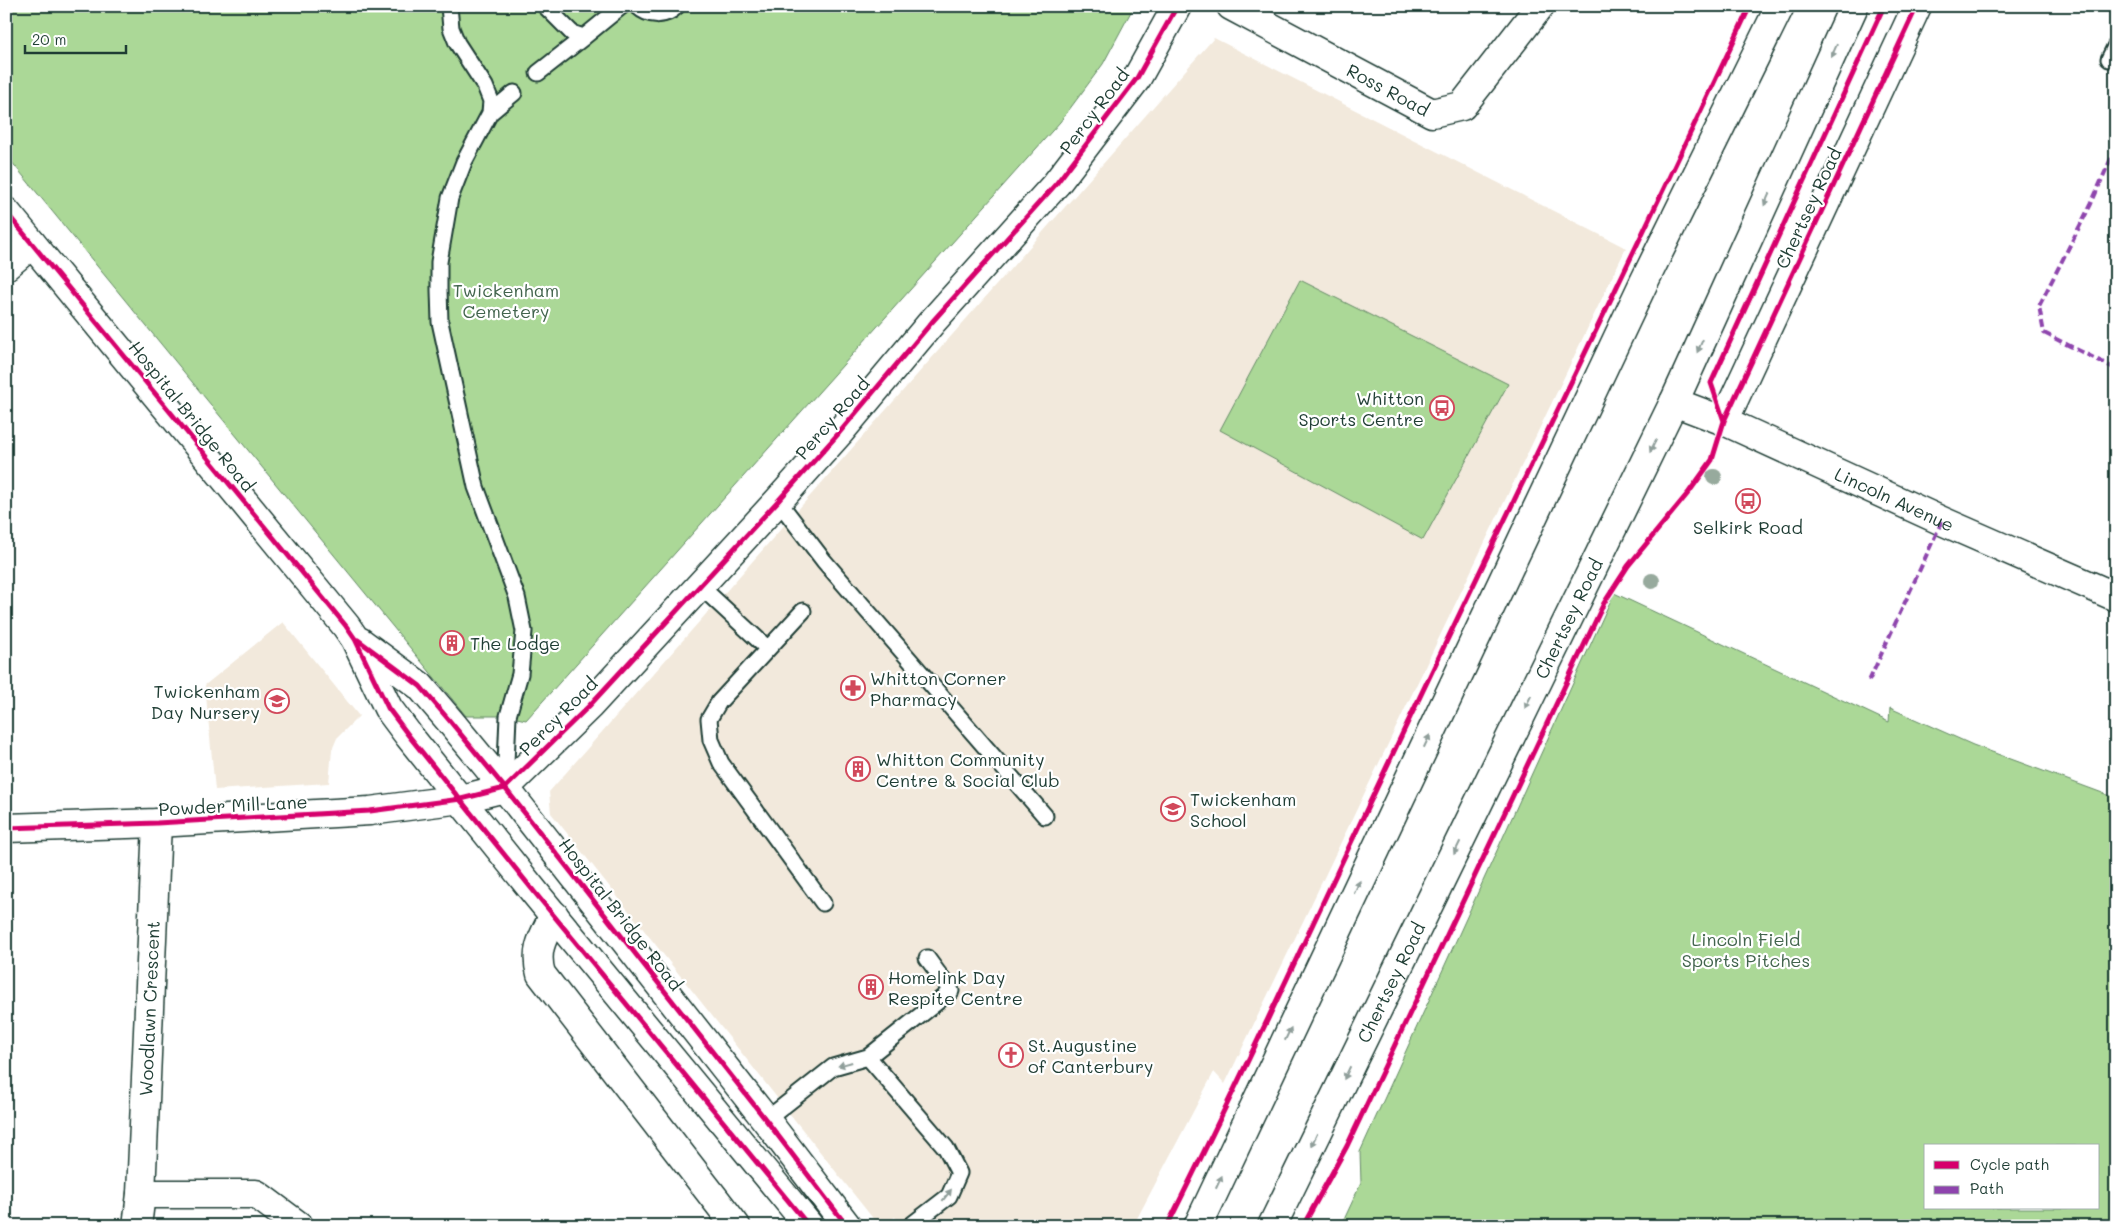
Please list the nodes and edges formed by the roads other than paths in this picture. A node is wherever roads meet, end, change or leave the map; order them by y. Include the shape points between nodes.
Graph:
1 (449, 6) edge
2 (545, 6) edge
3 (622, 6) edge
4 (637, 6) edge
5 (677, 6) edge
6 (1177, 6) edge
7 (1231, 6) edge
8 (1540, 6) edge
9 (1780, 6) edge
10 (1854, 6) edge
11 (1917, 6) edge
12 (584, 37) junction
13 (538, 73) dead end
14 (514, 93) dead end
15 (490, 113) junction
16 (6, 212) edge
17 (32, 244) junction
18 (6, 266) edge
19 (1674, 402) junction
20 (1724, 421) junction
21 (778, 501) junction
22 (699, 585) junction
23 (2116, 597) edge
24 (804, 611) dead end
25 (356, 639) junction
26 (767, 648) junction
27 (505, 788) junction
28 (461, 799) junction
29 (1045, 816) dead end
30 (157, 823) junction
31 (6, 828) edge
32 (823, 903) dead end
33 (554, 915) junction
34 (926, 958) dead end
35 (868, 1057) junction
36 (766, 1120) junction
37 (141, 1194) junction
38 (137, 1226) edge
39 (299, 1226) edge
40 (736, 1226) edge
41 (809, 1226) edge
42 (847, 1226) edge
43 (910, 1226) edge
44 (1198, 1226) edge
45 (1272, 1226) edge

1 - 15 lane via 451,28 457,43 486,86 491,100
2 - 12 lane via 572,33
3 - 12 lane
4 - 5 lane via 643,12 660,15
6 - 21 main road, Percy Road via 1137,78 1056,184
7 - 8 main road, Ross Road via 1432,113 1462,106
44 -> 9 main road via 1636,300
10 -> 19 main road, Chertsey Road
11 - 20 main road, Chertsey Road
12 - 13 lane
14 - 15 lane
15 - 27 lane via 464,162 450,198 439,262 439,290 440,322 476,487 517,597 524,631 520,674 508,716
16 - 17 main road, Hospital Bridge Road
17 - 18 main road
17 - 25 main road, Hospital Bridge Road
19 - 20 main road, Lincoln Avenue
19 -> 45 main road, Chertsey Road
20 - 23 main road, Lincoln Avenue
21 - 22 main road, Percy Road
21 - 29 lane via 824,562
22 - 26 lane
22 - 27 main road, Percy Road via 589,706
24 - 26 lane
25 - 27 main road, Hospital Bridge Road via 420,686
25 - 28 main road, Hospital Bridge Road via 388,708
26 - 32 lane via 719,702 709,719 711,740 721,763
27 - 28 main road
27 - 36 main road, Hospital Bridge Road
28 - 30 main road, Powder Mill Lane via 370,811
28 - 33 main road, Hospital Bridge Road
30 - 31 main road, Powder Mill Lane
30 - 37 main road, Woodlawn Crescent
33 - 40 main road via 540,941 537,960 541,974
33 - 41 main road, Hospital Bridge Road
34 - 35 lane via 951,991
35 -> 36 lane via 833,1067
43 -> 35 lane via 949,1196 959,1173 946,1148
36 - 42 main road, Hospital Bridge Road
37 - 38 main road, Woodlawn Crescent
37 - 39 main road via 256,1194

